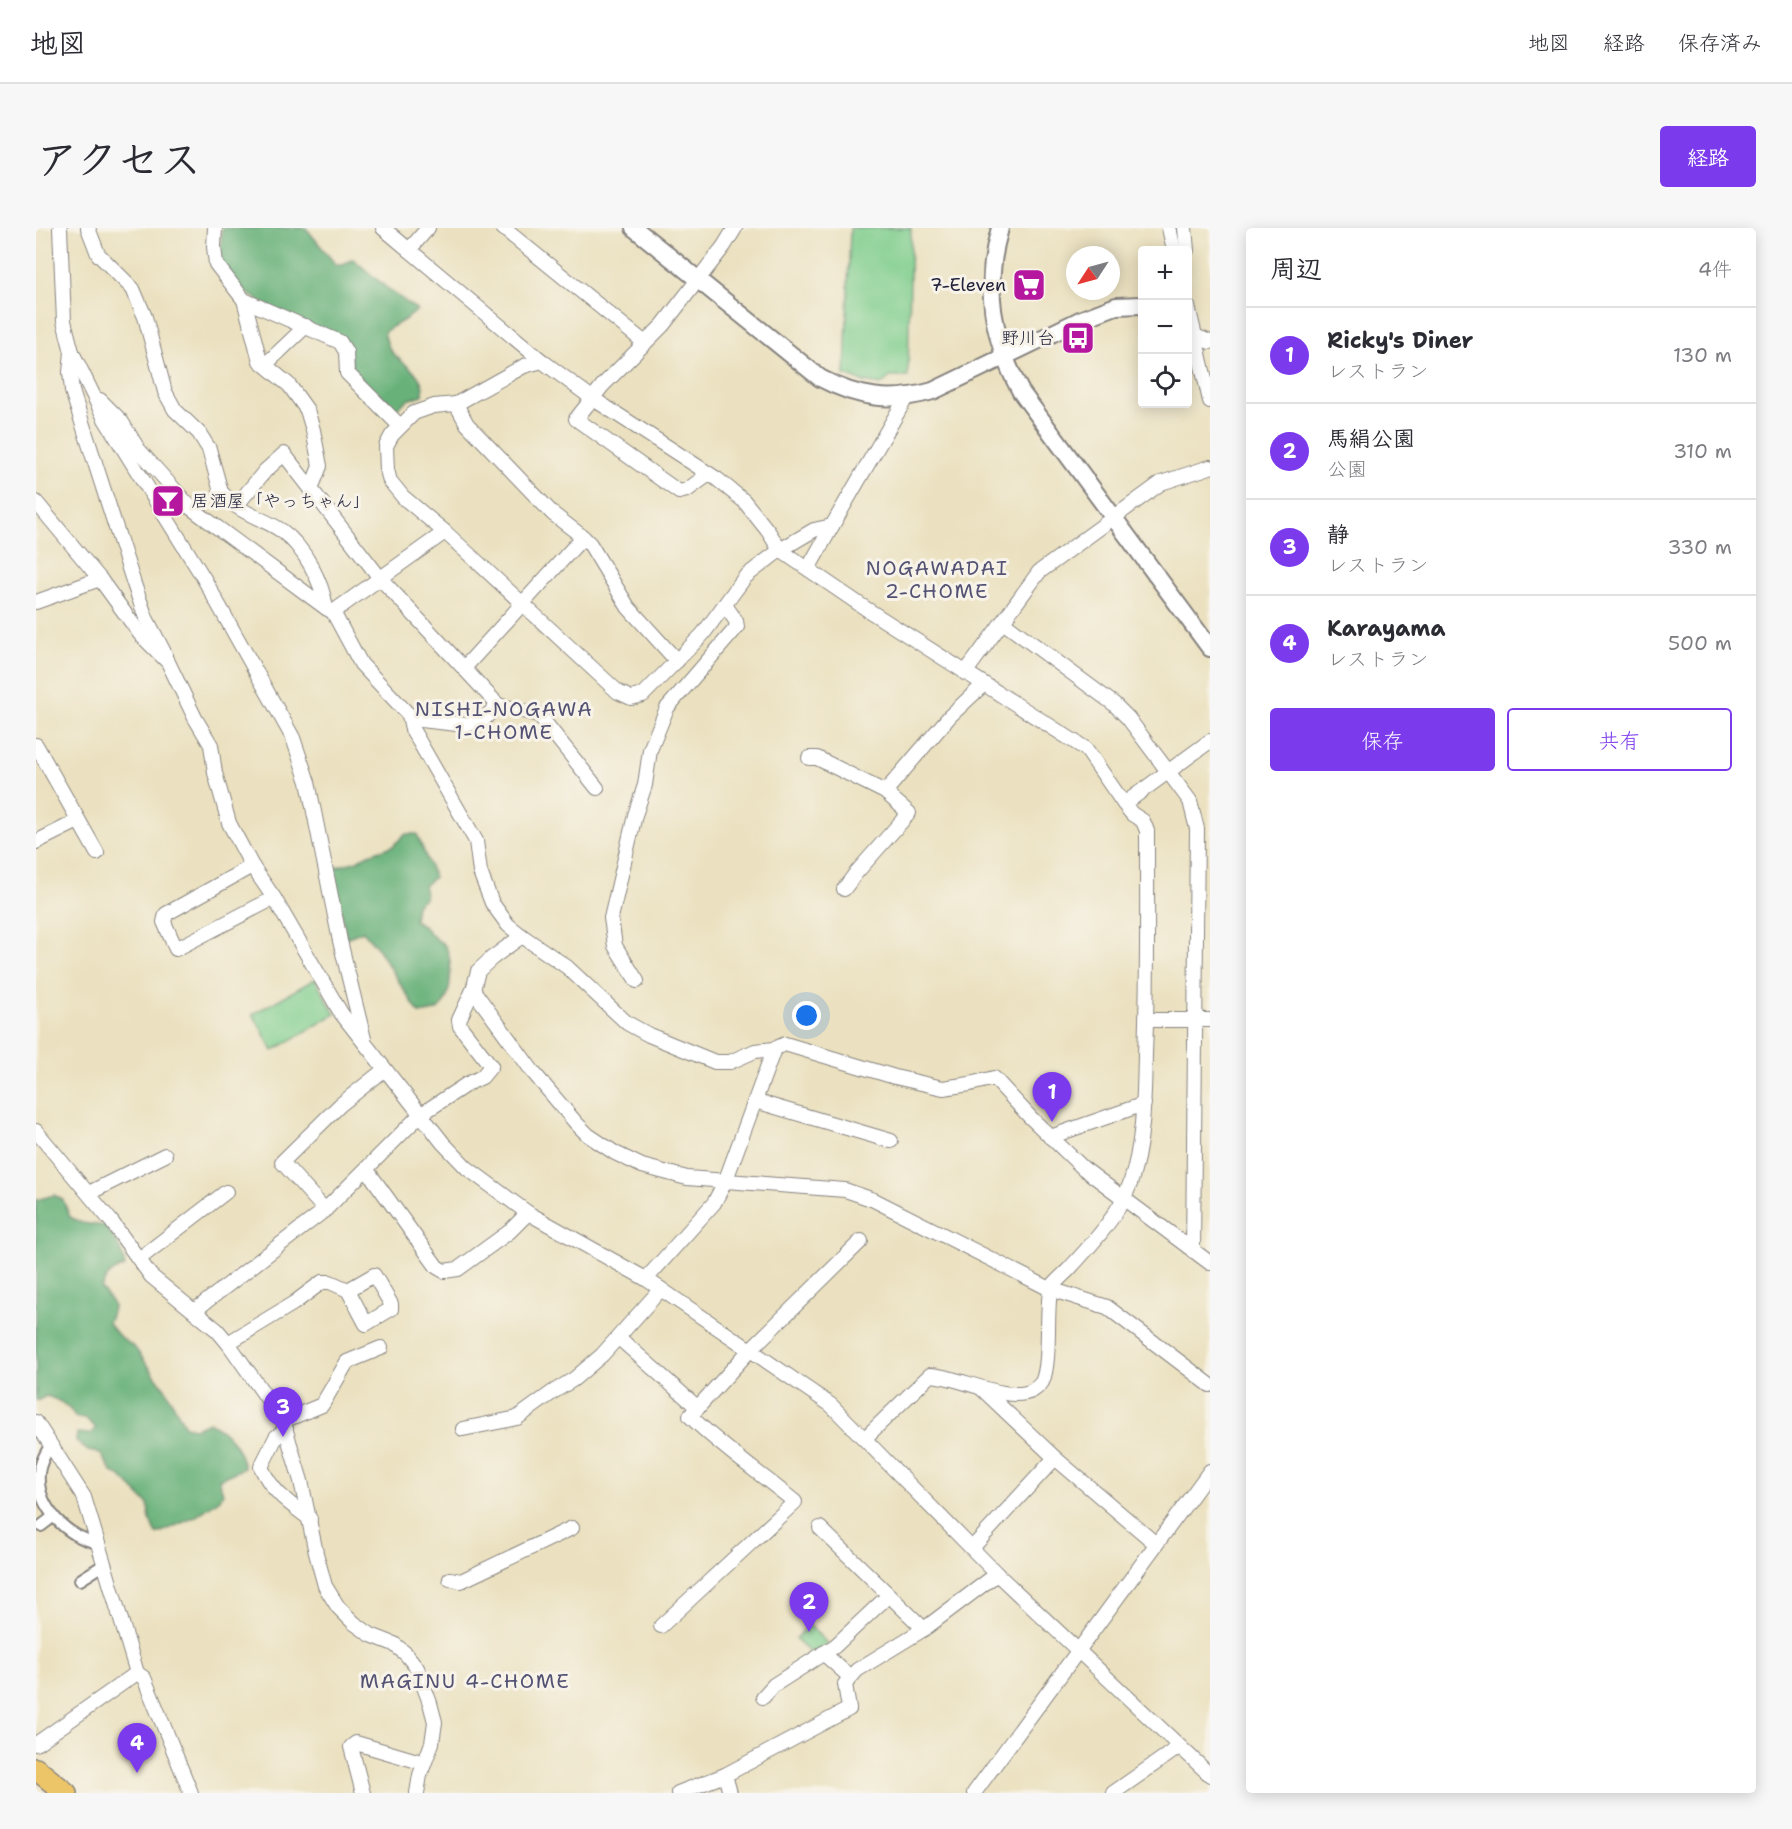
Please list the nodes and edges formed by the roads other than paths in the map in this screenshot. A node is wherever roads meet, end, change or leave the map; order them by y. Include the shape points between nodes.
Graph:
1 (60, 228) edge
2 (88, 228) edge
3 (215, 228) edge
4 (383, 228) edge
5 (428, 228) edge
6 (503, 228) edge
7 (634, 228) edge
8 (735, 228) edge
9 (1000, 228) edge
10 (1169, 228) edge
11 (1185, 228) edge
12 (1173, 246) edge
13 (1187, 246) edge
14 (409, 250) junction
15 (698, 279) junction
16 (244, 300) junction
17 (1138, 305) edge
18 (306, 326) junction
19 (1192, 327) edge
20 (1194, 336) junction
21 (1210, 342) edge
22 (645, 343) junction
23 (72, 352) junction
24 (1004, 355) junction
25 (542, 361) junction
26 (265, 365) junction
27 (93, 394) junction
28 (592, 398) junction
29 (906, 398) junction
30 (1210, 401) edge
31 (456, 404) junction
32 (400, 426) junction
33 (1210, 467) edge
34 (709, 474) junction
35 (311, 489) junction
36 (36, 502) edge
37 (236, 506) junction
38 (1113, 517) junction
39 (832, 526) junction
40 (445, 532) junction
41 (583, 537) junction
42 (780, 549) junction
43 (808, 569) junction
44 (380, 578) junction
45 (100, 579) junction
46 (36, 602) edge
47 (523, 603) junction
48 (725, 605) junction
49 (329, 610) junction
50 (1003, 622) junction
51 (1210, 648) edge
52 (676, 661) junction
53 (168, 662) junction
54 (464, 668) junction
55 (965, 673) junction
56 (983, 685) junction
57 (498, 705) junction
58 (409, 715) junction
59 (1210, 741) edge
60 (36, 745) edge
61 (809, 758) dead end
62 (40, 762) edge
63 (1169, 772) junction
64 (597, 788) dead end
65 (885, 792) junction
66 (1124, 804) junction
67 (78, 821) junction
68 (36, 842) edge
69 (97, 853) dead end
70 (252, 866) junction
71 (844, 889) dead end
72 (274, 898) junction
73 (522, 936) junction
74 (637, 981) dead end
75 (473, 990) junction
76 (1147, 1020) junction
77 (1195, 1020) junction
78 (1210, 1020) edge
79 (365, 1045) junction
80 (774, 1050) junction
81 (384, 1070) junction
82 (755, 1101) junction
83 (1144, 1104) junction
84 (420, 1115) junction
85 (36, 1131) edge
86 (1050, 1137) junction
87 (891, 1141) dead end
88 (165, 1155) dead end
89 (367, 1170) junction
90 (725, 1182) junction
91 (89, 1192) junction
92 (226, 1192) dead end
93 (1124, 1200) junction
94 (325, 1210) junction
95 (528, 1213) junction
96 (861, 1241) dead end
97 (1193, 1251) junction
98 (140, 1259) junction
99 (1210, 1263) edge
100 (646, 1279) junction
101 (661, 1289) junction
102 (1050, 1289) junction
103 (348, 1290) dead end
104 (194, 1311) junction
105 (619, 1338) junction
106 (228, 1343) junction
107 (381, 1348) dead end
108 (750, 1350) junction
109 (1210, 1385) edge
110 (980, 1388) junction
111 (698, 1408) junction
112 (36, 1422) edge
113 (285, 1425) junction
114 (463, 1429) dead end
115 (864, 1439) junction
116 (50, 1446) junction
117 (1055, 1458) junction
118 (1210, 1471) edge
119 (54, 1516) junction
120 (310, 1519) junction
121 (41, 1527) dead end
122 (572, 1528) dead end
123 (820, 1528) dead end
124 (98, 1544) junction
125 (1156, 1544) junction
126 (972, 1548) junction
127 (105, 1564) junction
128 (997, 1574) junction
129 (450, 1579) dead end
130 (80, 1580) dead end
131 (889, 1595) junction
132 (660, 1626) dead end
133 (924, 1629) junction
134 (1077, 1650) junction
135 (823, 1653) junction
136 (137, 1673) junction
137 (850, 1677) junction
138 (763, 1697) dead end
139 (36, 1744) edge
140 (1179, 1747) junction
141 (424, 1763) junction
142 (36, 1769) edge
143 (725, 1775) junction
144 (1210, 1775) edge
145 (66, 1793) edge
146 (191, 1793) edge
147 (363, 1793) edge
148 (417, 1793) edge
149 (678, 1793) edge
150 (730, 1793) edge
151 (974, 1793) edge
152 (1113, 1793) edge

1 - 23 street via 64,321
2 - 37 street via 98,254 133,289 145,317 165,392 175,410 209,449 221,492
3 - 16 street via 216,264
4 - 14 street
5 - 14 street
6 - 22 street
7 - 15 street
8 - 15 street
9 - 24 street via 990,284 992,311
10 - 12 street
11 - 13 street
14 - 25 street
15 - 22 street
15 - 29 street via 820,378 855,393
16 - 18 street
16 - 26 street via 260,361
17 - 24 street via 1116,306
18 - 26 street
18 - 32 street via 340,342 346,352 347,373
19 - 20 street
20 - 21 street
20 - 30 street
22 - 28 street
23 - 27 street
23 - 53 street via 72,391 140,601
24 - 29 street via 933,391
24 - 38 street via 1021,392
25 - 28 street
25 - 31 street via 524,366
26 - 35 street via 289,385 307,410 320,466
27 - 49 street via 121,421 138,449 191,508
27 - 79 street via 203,577 293,738 308,782
28 - 34 street
28 - 34 street via 576,419 679,492
29 - 39 street
31 - 32 street via 423,409
31 - 41 street via 467,424 537,498
32 - 40 street via 386,447 390,481
33 - 38 street via 1161,483
34 - 42 street via 744,501
35 - 37 street via 284,454
35 - 44 street
36 - 45 street
37 - 49 street via 292,540 305,558
38 - 50 street via 1039,572
38 - 51 street
39 - 42 street via 814,530
39 - 43 street
40 - 44 street
40 - 47 street
41 - 47 street
41 - 52 street via 628,607
42 - 43 street
42 - 48 street via 745,577
43 - 55 street
44 - 49 street
44 - 54 street
45 - 46 street
45 - 53 street via 140,634
47 - 52 street via 618,692 631,698 643,695
47 - 54 street
48 - 52 street
48 - 74 street via 737,627 667,708 650,750 645,785 611,918 615,946
49 - 58 street via 361,664
50 - 55 street
50 - 63 street via 1114,704
53 - 70 street via 211,745 230,823
54 - 57 street
55 - 56 street
56 - 65 street via 950,716
56 - 66 street via 1086,749
57 - 58 street via 483,720 466,725
57 - 64 street via 539,715
58 - 73 street via 412,729 476,841 480,872 492,903
59 - 63 street
60 - 62 street
61 - 65 street via 817,758
62 - 67 street
63 - 66 street
63 - 77 street via 1190,801 1197,829
65 - 71 street via 909,813
66 - 76 street via 1143,821 1147,831
67 - 68 street
67 - 69 street
70 - 72 street
70 - 72 street via 166,915 164,922 176,949
72 - 79 street via 341,1013
73 - 75 street via 478,971
73 - 80 street via 567,967 627,1023 650,1035 715,1062
75 - 84 street via 460,1026 491,1066 482,1077
75 - 90 street via 533,1072 588,1135 642,1166 687,1178
76 - 77 street
76 - 83 street
77 - 78 street
77 - 97 street
79 - 81 street
80 - 82 street
80 - 86 street via 785,1044 943,1088 994,1078
81 - 84 street
81 - 94 street via 340,1105 282,1162
82 - 87 street
82 - 90 street
83 - 86 street
83 - 93 street via 1134,1171
84 - 89 street
84 - 95 street via 467,1168
85 - 91 street
86 - 93 street
88 - 91 street
89 - 94 street
89 - 95 street via 437,1267 444,1271 458,1269 510,1232
90 - 100 street via 714,1203
90 - 102 street via 845,1190 874,1200
91 - 98 street
92 - 98 street
93 - 97 street
93 - 102 street via 1109,1223
94 - 104 street
95 - 100 street
96 - 108 street
97 - 99 street
98 - 104 street via 151,1276
100 - 101 street
101 - 105 street
101 - 108 street
102 - 109 street via 1107,1307
102 - 110 street via 1042,1382 1022,1393
103 - 106 street via 322,1282
104 - 106 street
105 - 111 street
105 - 114 street via 574,1379 517,1418
106 - 113 street
107 - 113 street via 347,1362 322,1405
108 - 111 street
108 - 115 street via 831,1405
110 - 115 street via 946,1376 930,1375
110 - 117 street
111 - 132 street via 690,1416 713,1439 795,1502
112 - 116 street
113 - 120 street
113 - 120 street via 261,1467 268,1483
115 - 126 street
116 - 119 street via 39,1470 39,1483
116 - 124 street via 84,1497
117 - 125 street
117 - 126 street
118 - 125 street
119 - 121 street
119 - 124 street via 74,1534
120 - 141 street via 325,1586 338,1607 371,1635 394,1644 417,1668 435,1722
122 - 129 street via 461,1581
123 - 131 street
124 - 127 street
125 - 134 street
126 - 128 street
127 - 130 street
127 - 136 street
128 - 133 street
128 - 134 street
131 - 133 street
131 - 135 street
133 - 137 street
134 - 140 street
134 - 151 street
135 - 137 street
135 - 138 street via 774,1685
136 - 139 street
136 - 146 street via 144,1678
137 - 143 street via 845,1684 849,1709
140 - 144 street
140 - 152 street
141 - 147 street via 356,1743 351,1747
141 - 148 street
142 - 145 main road
143 - 149 street
143 - 150 street

